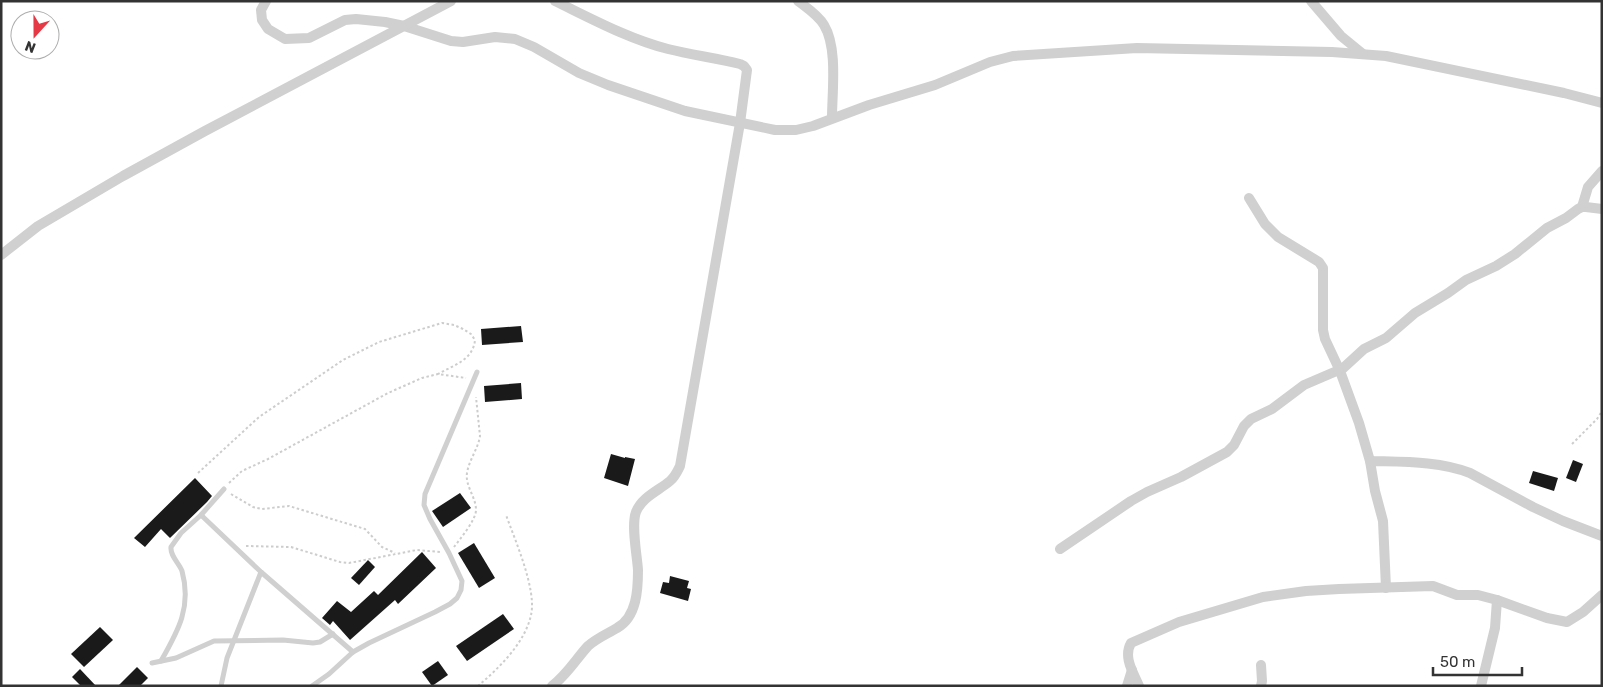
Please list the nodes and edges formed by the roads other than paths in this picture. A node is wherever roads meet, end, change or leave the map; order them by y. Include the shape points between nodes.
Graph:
1 (266, 1) edge
2 (451, 1) edge
3 (555, 1) edge
4 (798, 1) edge
5 (1310, 1) edge
6 (404, 26) junction
7 (1363, 54) junction
8 (1602, 103) edge
9 (832, 118) junction
10 (740, 123) junction
11 (1602, 171) edge
12 (1250, 198) dead end
13 (1582, 207) junction
14 (1602, 209) edge
15 (1, 255) edge
16 (1339, 370) junction
17 (477, 372) dead end
18 (1370, 461) junction
19 (224, 489) road end
20 (201, 515) junction
21 (1602, 536) edge
22 (1060, 549) dead end
23 (261, 572) junction
24 (1386, 588) junction
25 (1602, 595) edge
26 (1497, 600) junction
27 (333, 634) junction
28 (233, 640) junction
29 (353, 652) junction
30 (162, 661) junction
31 (152, 663) dead end
32 (1261, 666) dead end
33 (1132, 670) junction
34 (221, 686) edge
35 (312, 686) edge
36 (552, 686) edge
37 (1127, 686) edge
38 (1139, 686) edge
39 (1261, 686) edge
40 (1481, 686) edge

1 - 6 street via 262,20 268,29 285,39 309,38 345,20
2 - 6 street
3 - 10 street via 649,43 744,66 747,76
4 - 9 street via 824,24 827,32 833,63
5 - 7 street via 1341,36
6 - 10 street via 451,41 495,37 515,39 608,85 685,111
6 - 15 street via 205,130 79,201 38,226
7 - 8 street via 1432,65
7 - 9 street via 1137,48 1014,56
9 - 10 street via 796,130 775,130
10 - 36 street via 680,466 675,476 649,496 636,512 636,602 629,617 619,627 594,641
11 - 13 street via 1588,188
12 - 16 street via 1265,224 1278,237 1319,262 1323,268 1323,330
13 - 14 street
13 - 16 street via 1547,228 1515,254 1466,280 1415,313 1386,338 1359,353
16 - 18 street
16 - 22 street via 1304,385 1272,409 1251,419 1227,452 1131,501
17 - 29 lane via 425,494 424,505 462,581 457,598
18 - 21 street via 1458,468 1533,507
18 - 24 street via 1384,522
19 - 20 lane
20 - 23 lane
20 - 30 lane via 171,547 182,570 184,611 177,634
23 - 27 lane
23 - 28 lane
24 - 26 street via 1432,586 1457,595 1478,595
24 - 33 street via 1314,590 1263,597 1179,622 1131,643 1127,654
25 - 26 street via 1567,622
26 - 40 street via 1495,628
27 - 28 lane via 313,643
27 - 29 lane
28 - 30 lane via 214,641
28 - 34 lane
29 - 35 lane
30 - 31 lane
32 - 39 street
33 - 37 street
33 - 38 street

